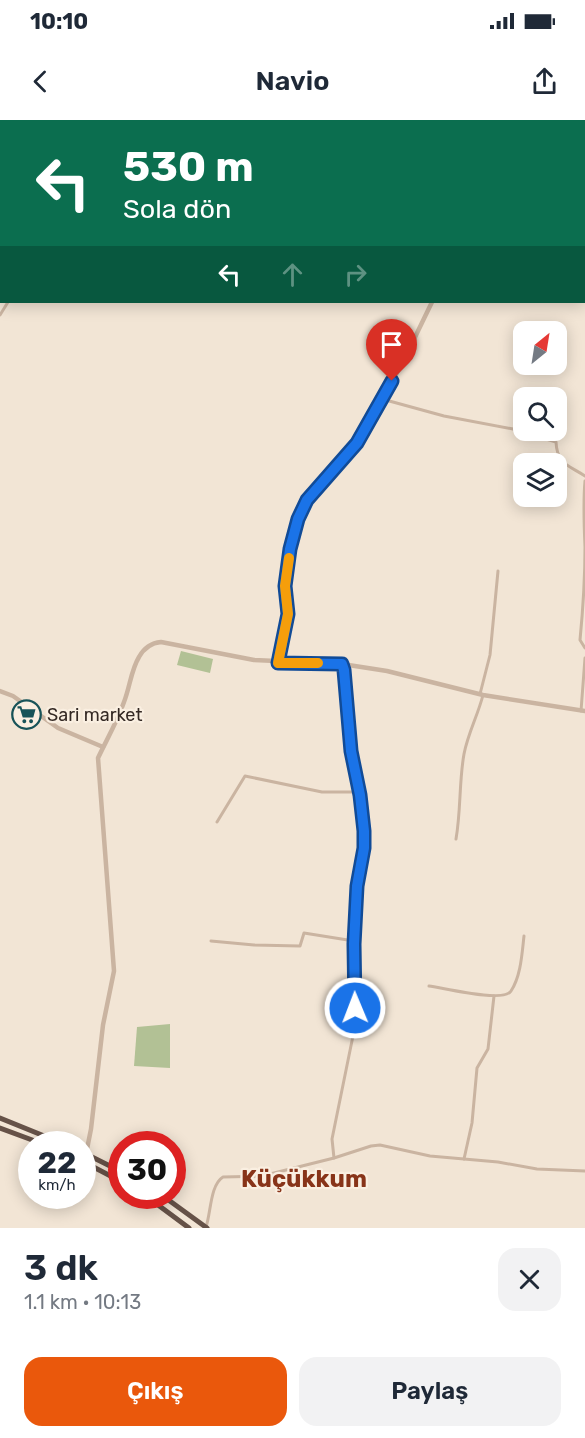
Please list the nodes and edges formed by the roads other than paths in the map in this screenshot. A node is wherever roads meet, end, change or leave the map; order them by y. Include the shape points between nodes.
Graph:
1 (432, 303) edge
2 (382, 399) junction
3 (585, 476) edge
4 (585, 481) edge
5 (498, 571) dead end
6 (585, 648) edge
7 (585, 658) edge
8 (278, 663) junction
9 (342, 664) junction
10 (0, 691) edge
11 (481, 695) junction
12 (583, 711) edge
13 (103, 747) junction
14 (359, 792) junction
15 (217, 822) dead end
16 (456, 839) dead end
17 (524, 936) dead end
18 (354, 940) junction
19 (211, 941) dead end
20 (429, 986) dead end
21 (494, 996) junction
22 (0, 1118) edge
23 (0, 1128) edge
24 (32, 1131) edge
25 (91, 1131) edge
26 (18, 1135) edge
27 (334, 1158) junction
28 (464, 1159) junction
29 (585, 1171) edge
30 (163, 1209) edge
31 (180, 1209) edge
32 (189, 1228) edge
33 (206, 1228) edge

1 - 2 street
2 - 3 street via 556,442 563,463
2 - 8 street via 357,443 307,500 298,519 290,549 285,586 288,614
4 - 6 street via 580,640
5 - 11 street via 490,655
7 - 12 street
8 - 9 street
8 - 13 street via 153,642 139,655 125,701
9 - 11 street
9 - 14 street
10 - 13 street via 58,728
11 - 12 street
11 - 16 street via 463,756
13 - 25 street via 98,758 114,971 103,1025
14 - 15 street via 322,792 245,776
14 - 18 street via 364,848
17 - 21 street via 518,977 511,993
18 - 19 street via 304,933 300,946
18 - 27 street via 355,1026 332,1139
20 - 21 street
21 - 28 street via 488,1049 477,1068
22 - 24 highway
23 - 26 highway
27 - 28 street via 380,1145
27 - 33 street via 262,1176 223,1177 215,1184
28 - 29 street
30 - 32 highway
31 - 33 highway

